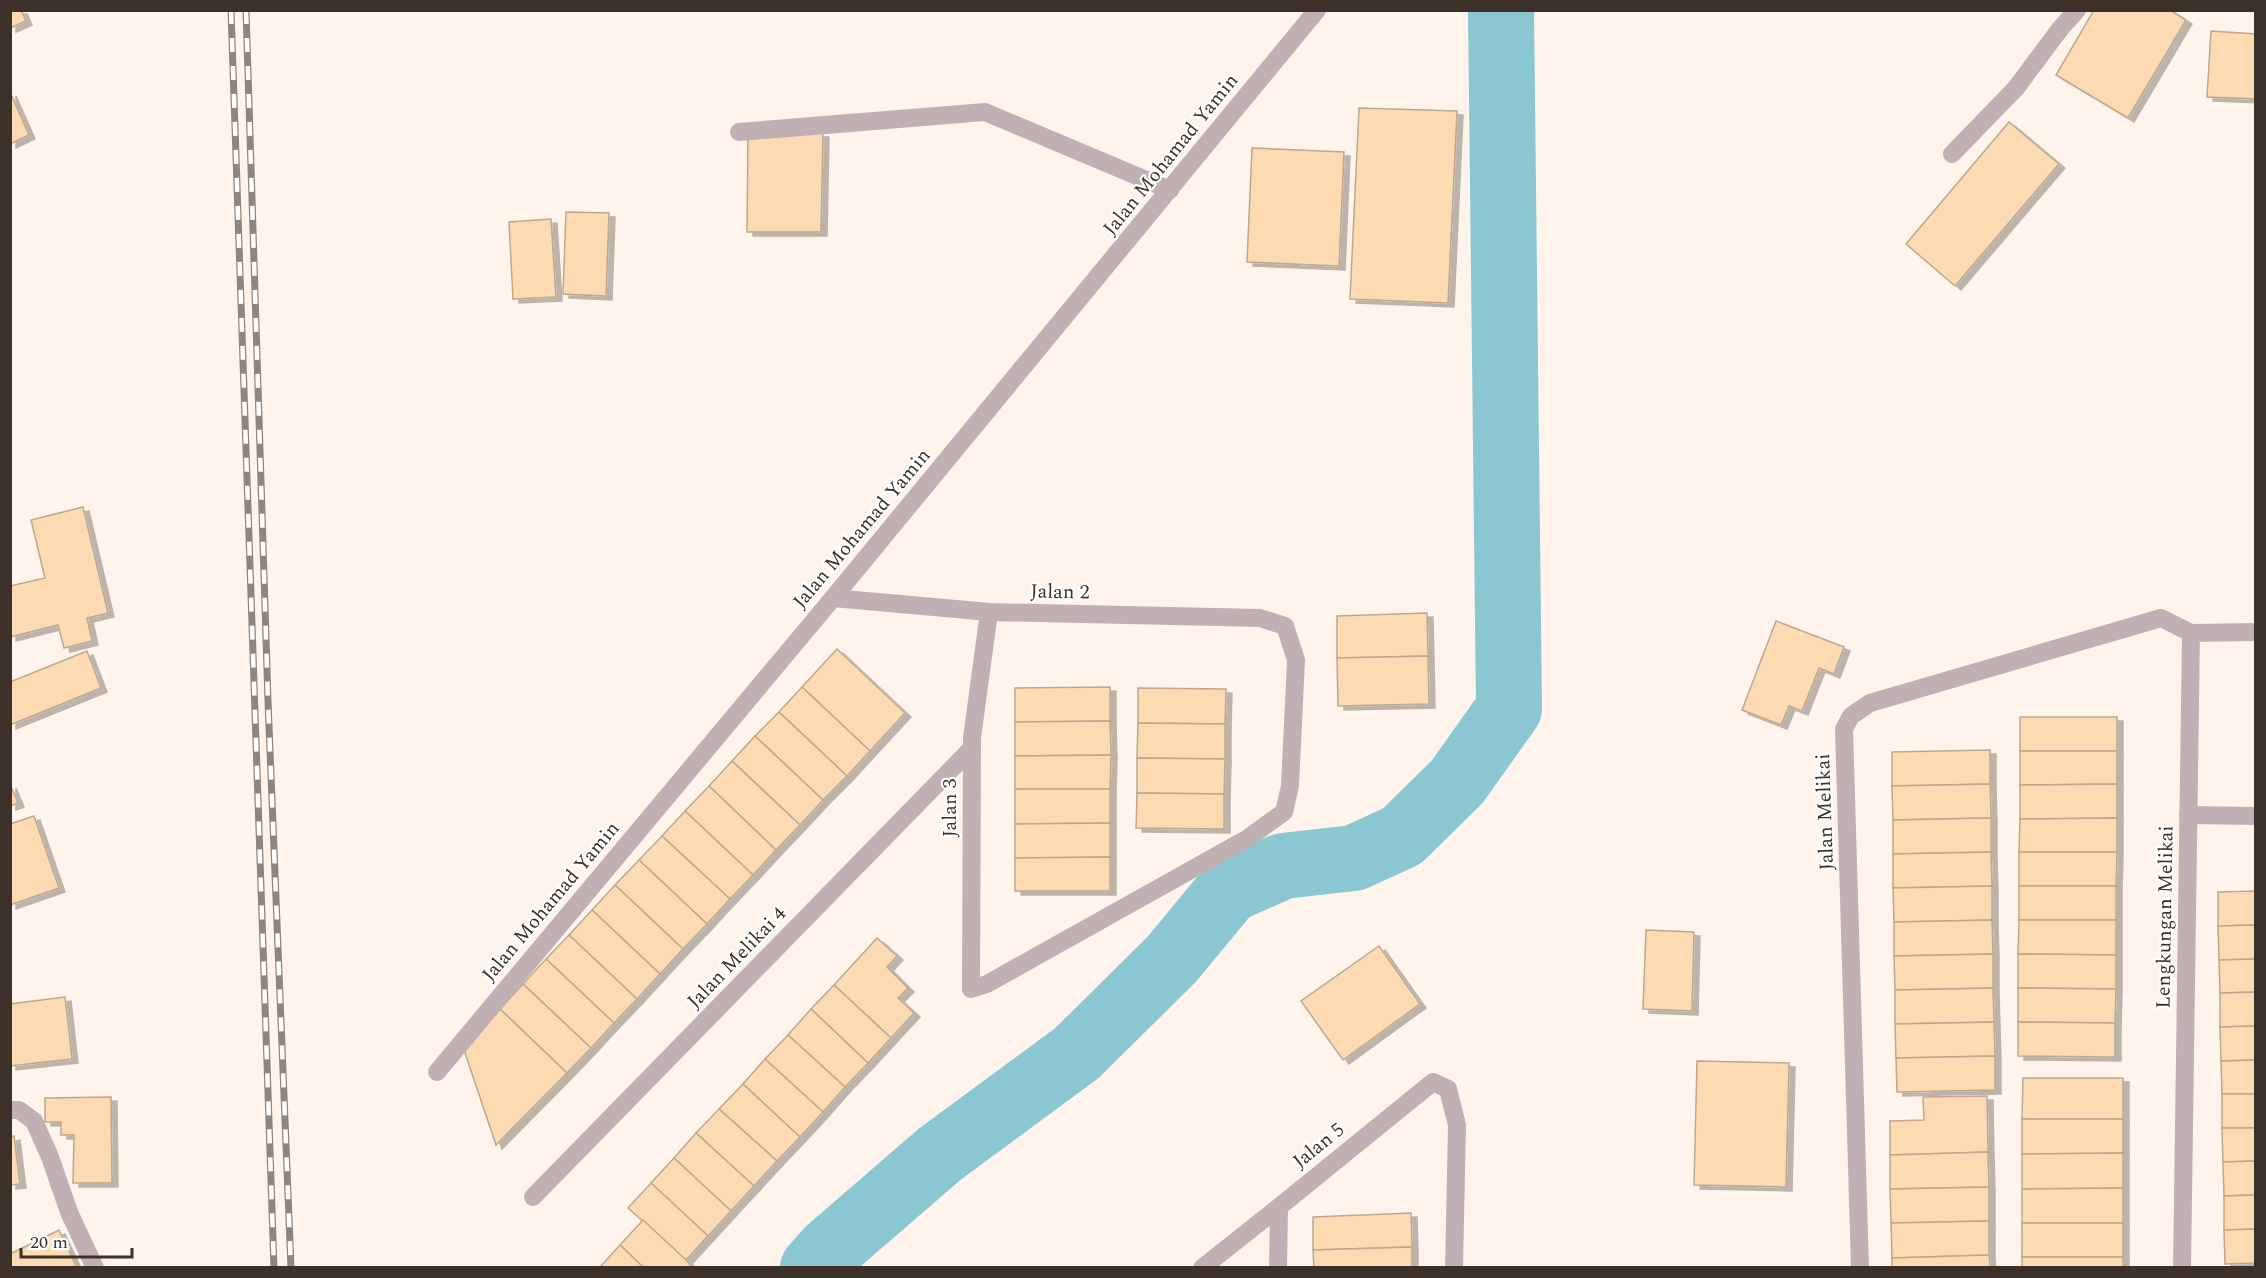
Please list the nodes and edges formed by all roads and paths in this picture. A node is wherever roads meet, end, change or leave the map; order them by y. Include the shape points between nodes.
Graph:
1 (1317, 10) edge
2 (2077, 10) edge
3 (739, 132) dead end
4 (1952, 154) dead end
5 (1170, 190) junction
6 (832, 598) junction
7 (989, 612) junction
8 (2256, 632) edge
9 (2191, 633) junction
10 (972, 748) junction
11 (2188, 815) junction
12 (2256, 816) edge
13 (987, 984) joint
14 (437, 1072) dead end
15 (10, 1110) edge
16 (533, 1197) dead end
17 (1279, 1207) junction
18 (95, 1268) edge
19 (1202, 1268) edge
20 (1278, 1268) edge
21 (1454, 1268) edge
22 (1860, 1268) edge
23 (2182, 1268) edge

1 - 5 street, Jalan Mohamad Yamin
2 - 4 street via 2016,88
3 - 5 street via 985,112
5 - 6 street, Jalan Mohamad Yamin
6 - 7 street, Jalan 2
6 - 14 street, Jalan Mohamad Yamin
7 - 10 street, Jalan 3
7 - 13 street, Jalan 2 via 1260,618 1285,626 1296,660 1290,786 1284,812 1248,838
8 - 9 street
9 - 11 street, Lengkungan Melikai
9 - 22 street, Jalan Melikai via 2161,618 1870,703 1851,716 1844,729
10 - 13 street, Jalan 3 via 970,989
10 - 16 street, Jalan Melikai 4
11 - 12 street
11 - 23 street, Lengkungan Melikai
15 - 18 street via 19,1110 34,1121
17 - 19 street, Jalan 5
17 - 20 street
17 - 21 street, Jalan 5 via 1433,1082 1448,1089 1457,1125

